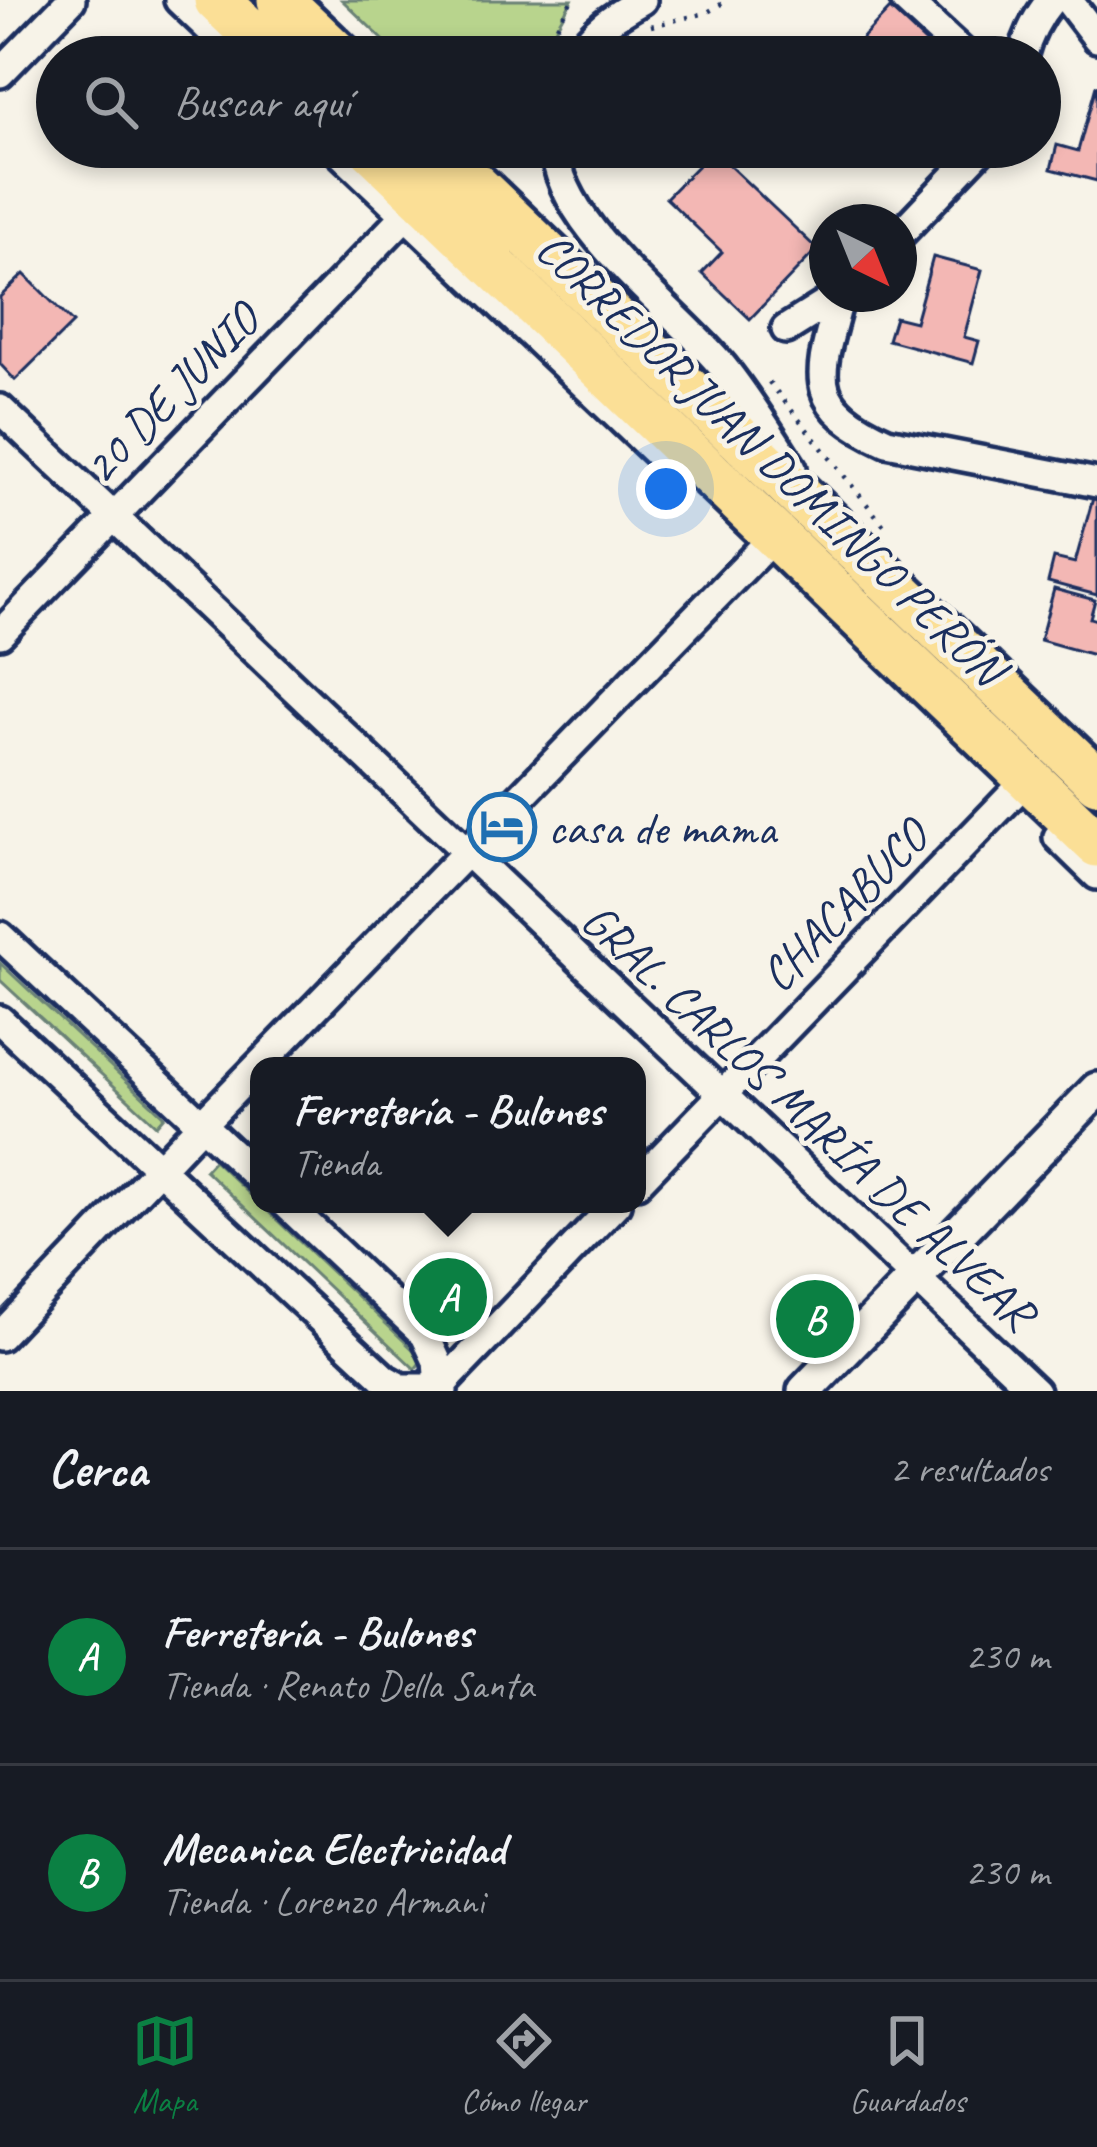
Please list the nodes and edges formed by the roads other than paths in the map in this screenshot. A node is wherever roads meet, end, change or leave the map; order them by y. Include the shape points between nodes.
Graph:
1 (71, 0) edge
2 (178, 0) edge
3 (217, 0) edge
4 (280, 0) edge
5 (905, 0) edge
6 (1051, 0) edge
7 (1068, 0) edge
8 (644, 14) edge
9 (217, 36) edge
10 (255, 36) edge
11 (318, 36) edge
12 (590, 36) edge
13 (944, 36) edge
14 (1028, 36) edge
15 (1097, 38) edge
16 (0, 73) edge
17 (356, 168) edge
18 (392, 168) edge
19 (457, 168) edge
20 (559, 168) edge
21 (963, 168) edge
22 (406, 215) junction
23 (917, 216) edge
24 (814, 312) edge
25 (837, 312) edge
26 (786, 329) dead end
27 (0, 409) edge
28 (1097, 483) edge
29 (113, 516) junction
30 (826, 523) junction
31 (760, 550) junction
32 (0, 634) edge
33 (1097, 782) edge
34 (1013, 793) junction
35 (1097, 844) edge
36 (465, 853) junction
37 (1097, 875) edge
38 (0, 936) edge
39 (0, 1020) edge
40 (266, 1057) edge
41 (250, 1074) edge
42 (1097, 1090) edge
43 (722, 1095) junction
44 (201, 1124) junction
45 (160, 1169) junction
46 (250, 1170) edge
47 (646, 1174) edge
48 (296, 1213) edge
49 (607, 1213) edge
50 (915, 1277) junction
51 (0, 1336) edge
52 (439, 1390) edge
53 (805, 1391) edge
54 (1035, 1391) edge

1 - 16 street
2 - 9 street
3 - 10 highway
4 - 11 highway
5 - 13 street
6 - 14 street
7 - 15 street
8 - 12 street via 605,22
17 - 22 street
18 - 35 highway, CORREDOR JUAN DOMINGO PERÓN
19 - 30 highway, CORREDOR JUAN DOMINGO PERÓN
20 - 30 street via 576,210 724,368
21 - 23 street
22 - 29 street, 20 DE JUNIO
22 - 31 street
24 - 26 street
25 - 28 street via 822,381 837,412 858,429 887,442
27 - 29 street, GRAL. CARLOS MARÍA DE ALVEAR
29 - 32 street, 20 DE JUNIO
29 - 36 street, GRAL. CARLOS MARÍA DE ALVEAR
30 - 33 highway, CORREDOR JUAN DOMINGO PERÓN
31 - 34 street
31 - 36 street
34 - 37 street
34 - 43 street, CHACABUCO
36 - 40 street
36 - 43 street, GRAL. CARLOS MARÍA DE ALVEAR
38 - 44 street
39 - 45 street
41 - 44 street
42 - 50 street
43 - 47 street, CHACABUCO
43 - 50 street, GRAL. CARLOS MARÍA DE ALVEAR
44 - 45 street
44 - 46 street
45 - 51 street
45 - 52 street via 385,1379
48 - 52 street via 425,1335
49 - 52 street
50 - 53 street
50 - 54 street, GRAL. CARLOS MARÍA DE ALVEAR

